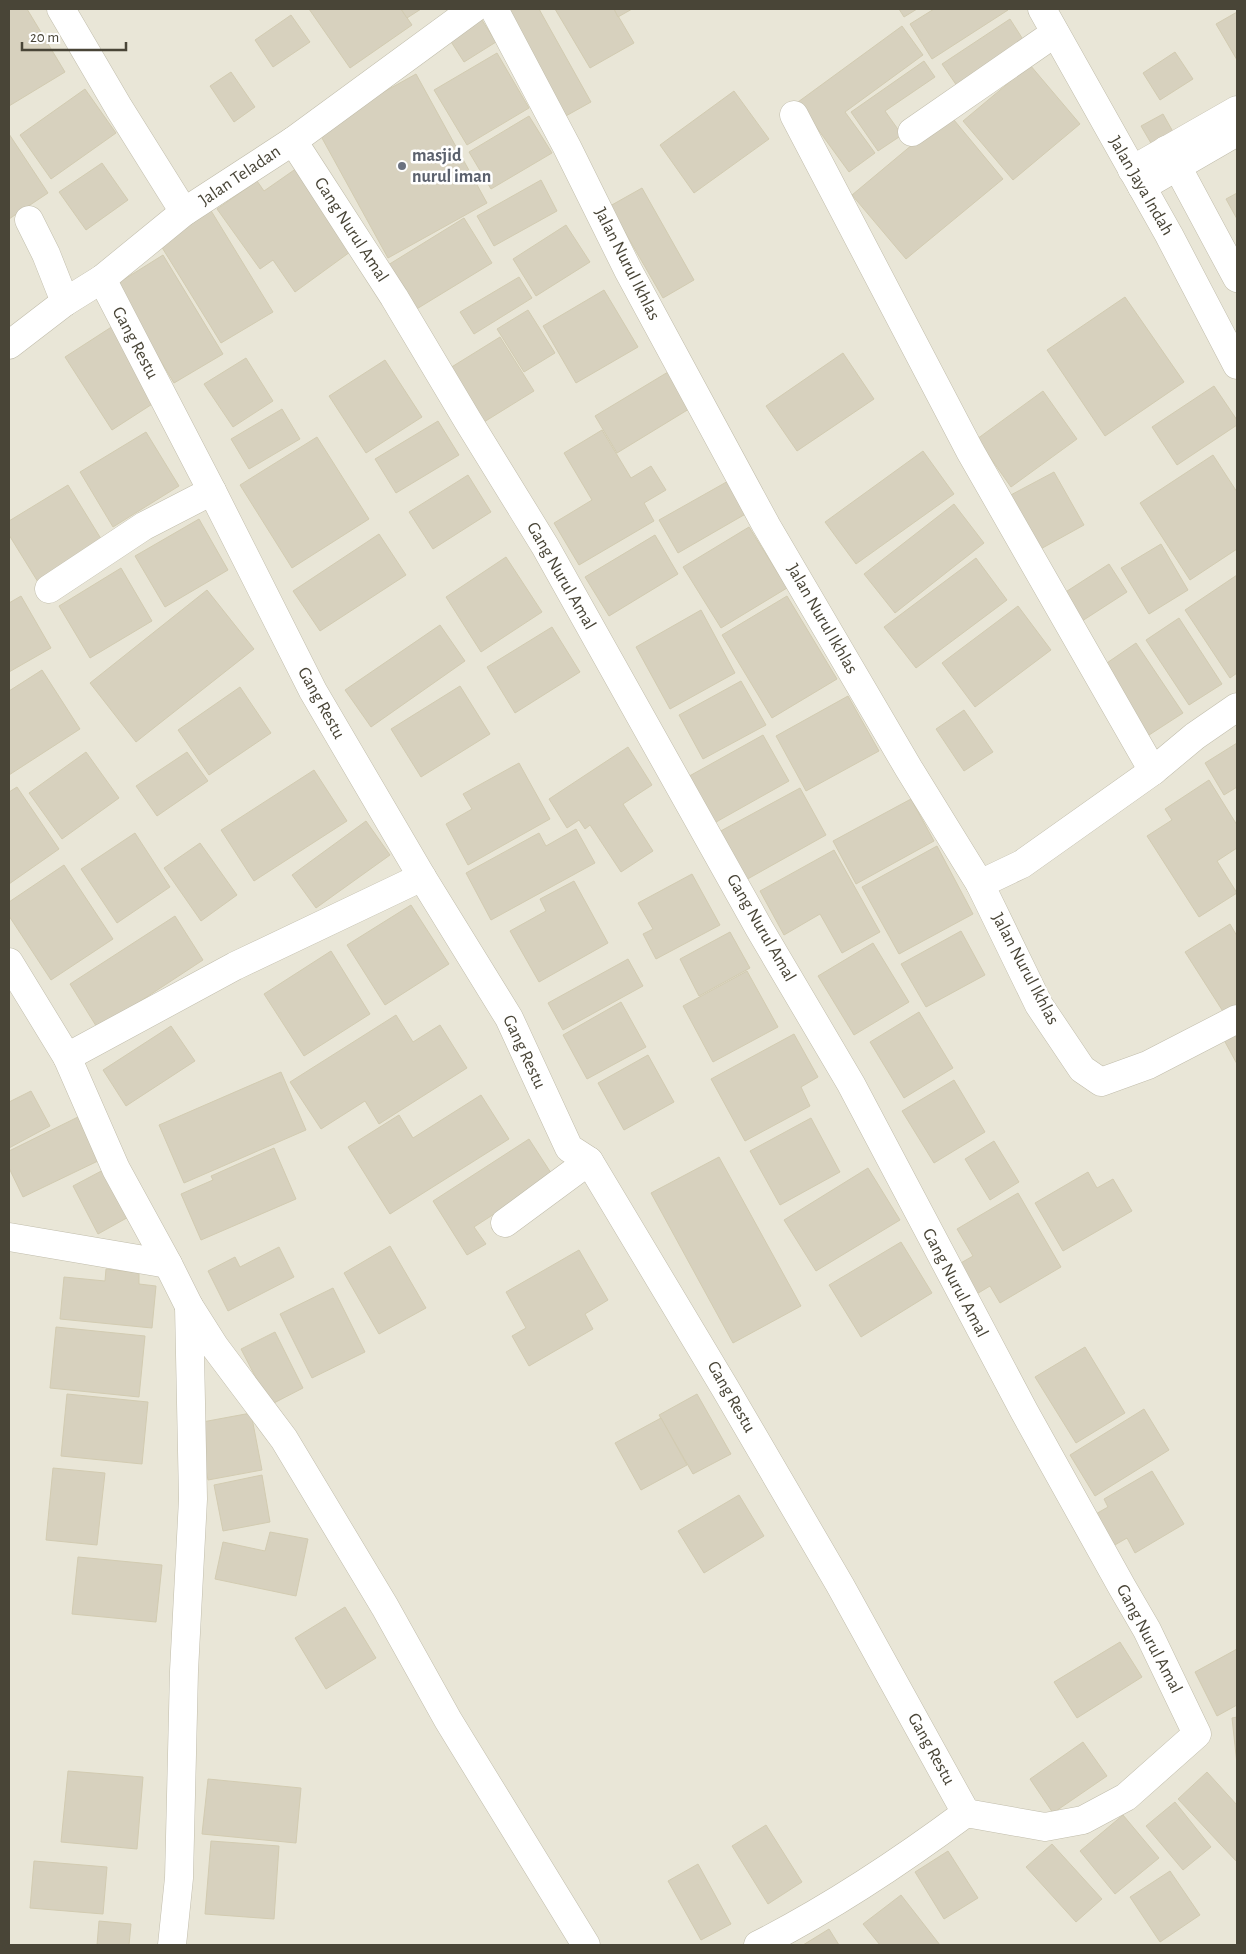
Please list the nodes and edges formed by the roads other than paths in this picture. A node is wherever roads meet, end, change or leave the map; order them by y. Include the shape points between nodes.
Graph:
1 (61, 9) edge
2 (473, 9) edge
3 (494, 9) edge
4 (1042, 9) edge
5 (1056, 33) junction
6 (1237, 110) edge
7 (794, 115) dead end
8 (912, 132) dead end
9 (1237, 132) edge
10 (293, 140) junction
11 (1172, 159) junction
12 (1137, 178) junction
13 (184, 212) junction
14 (29, 220) dead end
15 (1237, 278) edge
16 (102, 279) junction
17 (65, 302) junction
18 (9, 345) edge
19 (1237, 365) edge
20 (212, 491) junction
21 (49, 589) dead end
22 (1237, 707) edge
23 (1153, 771) junction
24 (422, 877) junction
25 (980, 884) junction
26 (9, 962) edge
27 (1237, 1019) edge
28 (67, 1057) junction
29 (589, 1161) junction
30 (505, 1223) dead end
31 (9, 1237) edge
32 (168, 1264) junction
33 (189, 1306) junction
34 (966, 1813) junction
35 (172, 1945) edge
36 (586, 1945) edge
37 (758, 1945) edge

1 - 13 street
2 - 10 street, Jalan Teladan
3 - 25 street, Jalan Nurul Ikhlas via 628,270 766,525
4 - 5 street, Jalan Jaya Indah
5 - 8 street
5 - 12 street, Jalan Jaya Indah
6 - 11 street
7 - 23 street via 970,451
9 - 11 street
10 - 13 street, Jalan Teladan
10 - 34 street, Gang Nurul Amal via 394,297 545,546 759,928 851,1084 1024,1411 1148,1630 1196,1734 1126,1797 1083,1820 1045,1827
11 - 12 street
11 - 15 street
12 - 19 street, Jalan Jaya Indah
13 - 16 street, Jalan Teladan
14 - 17 street
16 - 17 street, Jalan Teladan
16 - 20 street, Gang Restu
17 - 18 street, Jalan Teladan
20 - 21 street via 144,526
20 - 24 street, Gang Restu via 313,691
22 - 23 street via 1194,736
23 - 25 street via 1022,864
24 - 28 street via 235,966
24 - 29 street, Gang Restu via 510,1018 569,1148
25 - 27 street, Jalan Nurul Ikhlas via 1039,1005 1082,1069 1101,1082 1148,1065
26 - 28 street
28 - 32 street via 116,1169
29 - 30 street
29 - 34 street, Gang Restu via 840,1585
31 - 32 street
32 - 33 street
33 - 35 street via 193,1498 184,1671 179,1878
33 - 36 street via 215,1347 284,1439 385,1607 448,1720
34 - 37 street via 907,1857 799,1924

